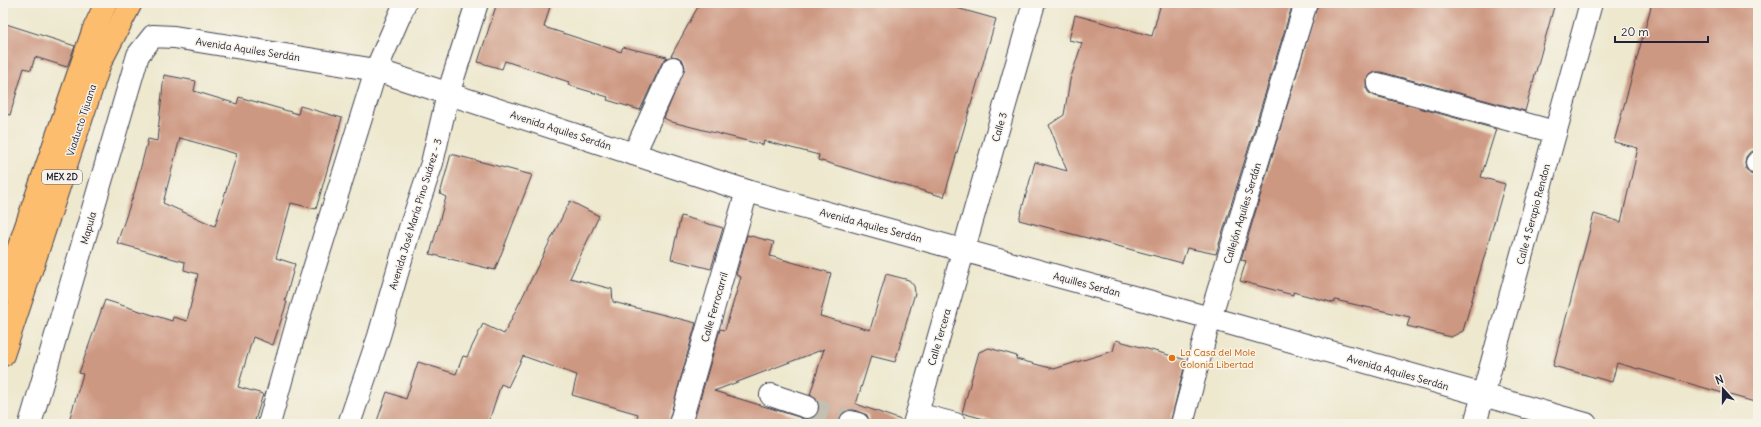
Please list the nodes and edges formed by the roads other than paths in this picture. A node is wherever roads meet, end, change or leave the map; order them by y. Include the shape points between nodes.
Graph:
1 (106, 3) edge
2 (131, 3) edge
3 (405, 3) edge
4 (477, 3) edge
5 (1034, 3) edge
6 (1306, 3) edge
7 (1591, 3) edge
8 (153, 36) joint
9 (673, 68) dead end
10 (376, 70) junction
11 (1378, 84) dead end
12 (448, 94) junction
13 (1556, 132) junction
14 (634, 154) junction
15 (747, 191) junction
16 (964, 250) junction
17 (3, 293) edge
18 (1210, 318) junction
19 (3, 355) edge
20 (771, 394) dead end
21 (1483, 396) junction
22 (807, 407) tunnel mouth
23 (915, 419) edge
24 (30, 424) edge
25 (269, 424) edge
26 (348, 424) edge
27 (680, 424) edge
28 (955, 424) edge
29 (1182, 424) edge
30 (1475, 424) edge
31 (1586, 424) edge

1 - 17 highway, Viaducto Tijuana / MEX 2D via 93,32
2 - 19 highway, Viaducto Tijuana / MEX 2D via 100,63
3 - 10 street
4 - 12 street, Avenida José María Pino Suárez - 3
5 - 16 street, Calle 3
6 - 18 street, Callejón Aquiles Serdán
7 - 13 street, Calle 4 Serapio Rendon
8 - 10 street, Avenida Aquiles Serdán via 174,37
8 - 24 street, Mapula via 138,55
9 - 14 street
10 - 12 street, Avenida Aquiles Serdán
10 - 25 street via 298,320
11 - 13 street
12 - 14 street, Avenida Aquiles Serdán
12 - 26 street, Avenida José María Pino Suárez - 3 via 432,163 379,336
13 - 21 street, Calle 4 Serapio Rendon
14 - 15 street, Avenida Aquiles Serdán
15 - 16 street, Avenida Aquiles Serdán
15 - 27 street, Calle Ferrocarril
16 - 18 street, Aquilles Serdan
16 - 23 street, Calle Tercera
18 - 21 street, Avenida Aquiles Serdán
18 - 29 street, Callejón Aquiles Serdán
20 - 22 street
21 - 30 street, Calle 4 Serapio Rendon
21 - 31 street, Avenida Aquiles Serdán
23 - 28 street

